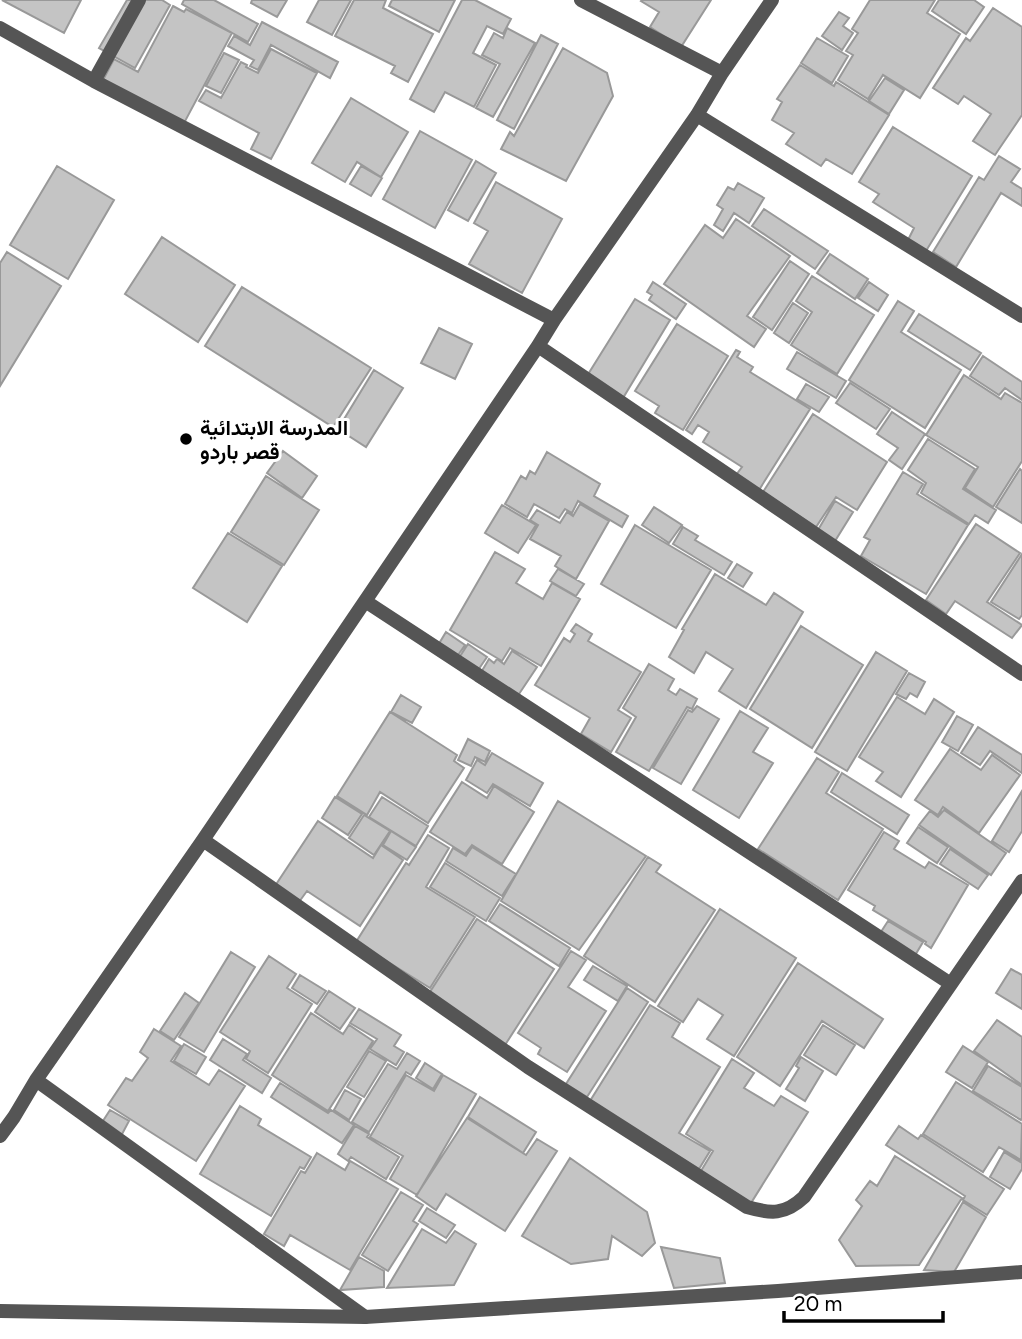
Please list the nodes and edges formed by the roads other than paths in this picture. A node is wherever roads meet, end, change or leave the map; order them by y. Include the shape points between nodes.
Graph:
1 (139, 0) edge
2 (581, 0) edge
3 (772, 0) edge
4 (0, 29) edge
5 (722, 73) junction
6 (94, 81) junction
7 (697, 115) junction
8 (1022, 316) edge
9 (554, 320) junction
10 (538, 346) junction
11 (365, 601) junction
12 (1022, 674) edge
13 (203, 840) junction
14 (1022, 881) edge
15 (951, 984) junction
16 (36, 1080) junction
17 (0, 1136) edge
18 (1022, 1272) edge
19 (0, 1311) edge
20 (365, 1317) junction

1 - 6 street
2 - 5 street
3 - 5 street
4 - 6 street
5 - 7 street
6 - 9 street
7 - 8 street
7 - 9 street
9 - 10 street
10 - 11 street
10 - 12 street
11 - 13 street
11 - 15 street
13 - 15 street via 528,1067 747,1207 763,1212 794,1206 804,1197
13 - 16 street
14 - 15 street
16 - 17 street
16 - 20 street
18 - 20 street
19 - 20 street

